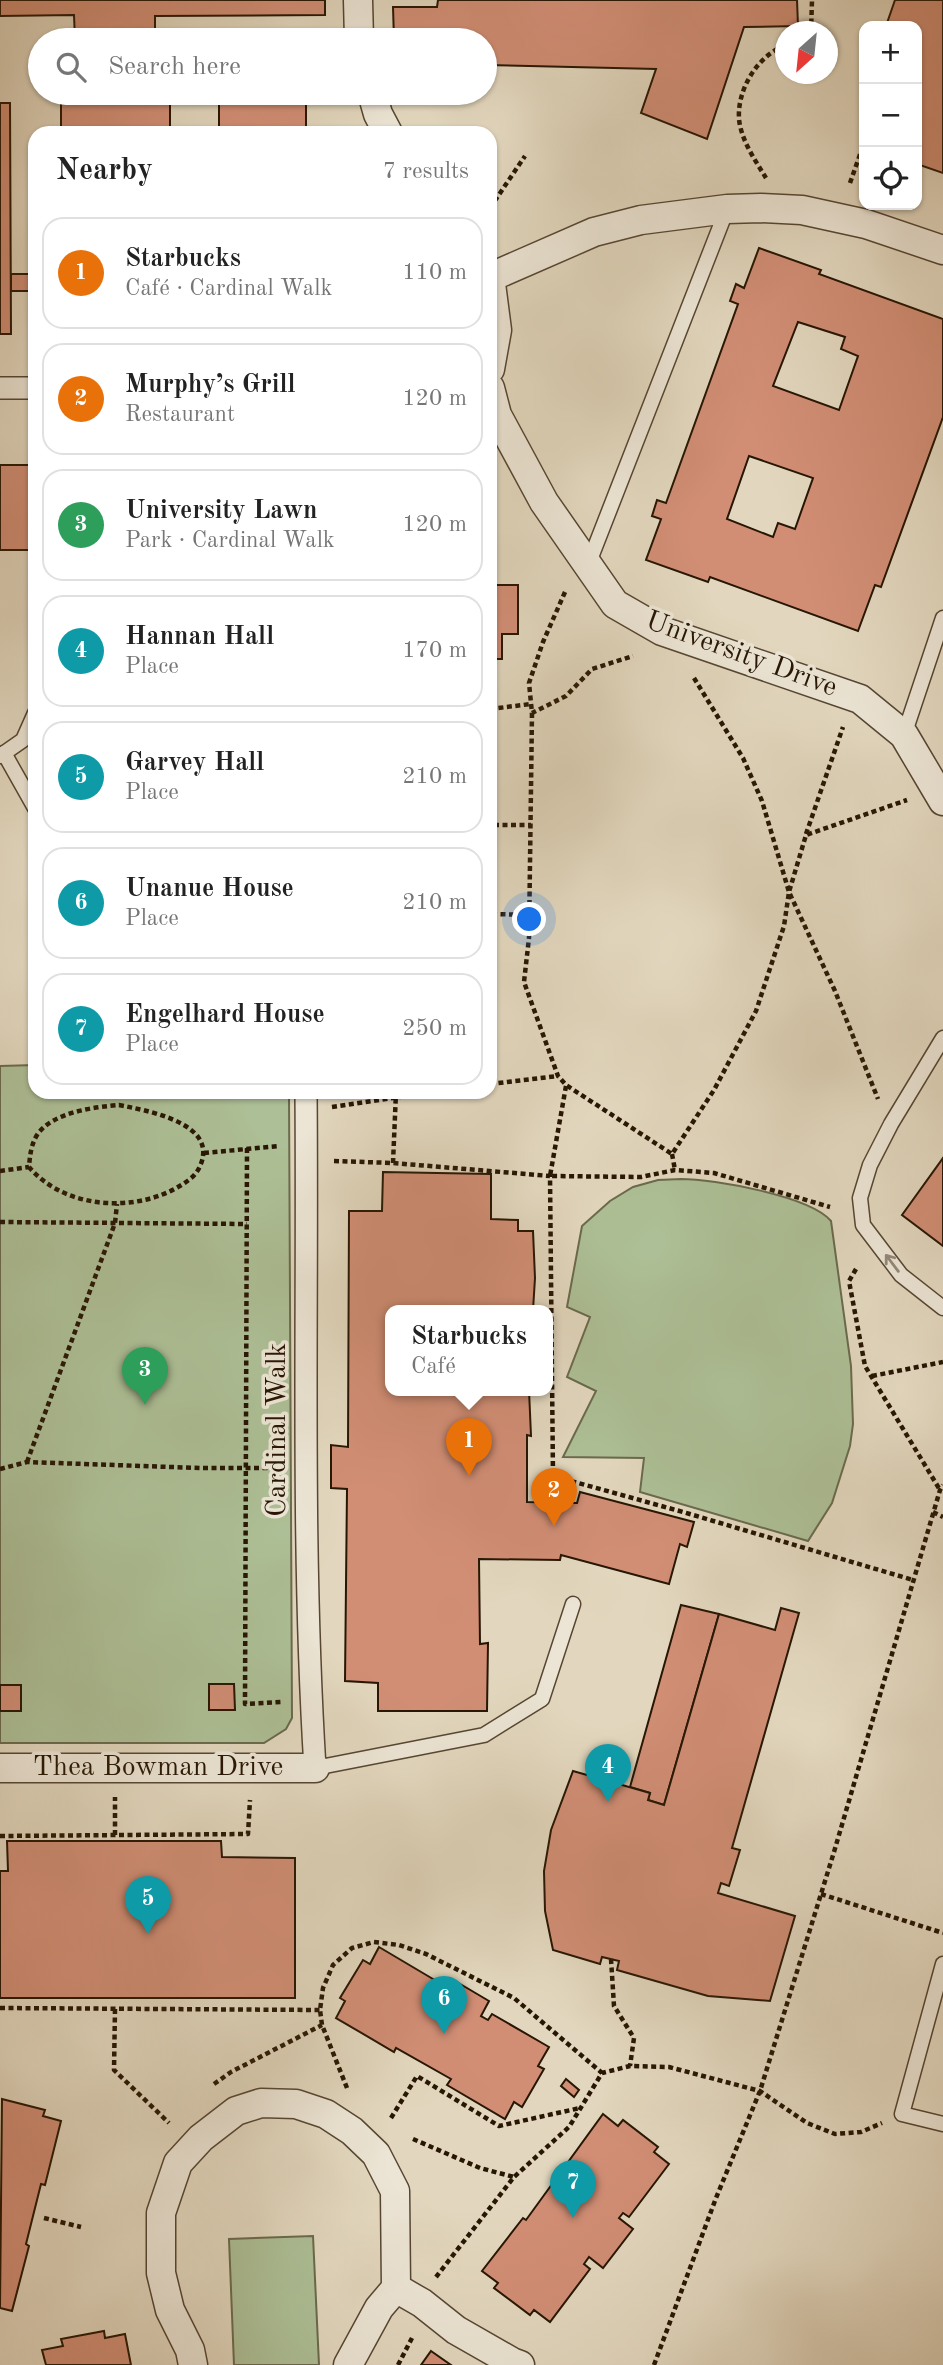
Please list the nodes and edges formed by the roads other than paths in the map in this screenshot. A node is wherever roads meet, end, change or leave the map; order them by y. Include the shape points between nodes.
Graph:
1 (358, 0) edge
2 (359, 28) edge
3 (375, 105) edge
4 (384, 126) edge
5 (727, 209) junction
6 (943, 250) edge
7 (497, 273) edge
8 (0, 388) edge
9 (28, 388) edge
10 (497, 415) edge
11 (588, 565) junction
12 (943, 618) edge
13 (28, 729) edge
14 (904, 735) junction
15 (2, 754) edge
16 (28, 797) edge
17 (943, 801) edge
18 (943, 1038) edge
19 (306, 1102) edge
20 (943, 1308) edge
21 (573, 1604) dead end
22 (0, 1768) edge
23 (315, 1768) junction
24 (943, 1964) edge
25 (943, 2124) edge
26 (396, 2288) junction
27 (193, 2365) edge
28 (348, 2365) edge
29 (520, 2365) edge

1 - 2 street
3 - 4 street
5 - 6 street via 802,210 866,223
5 - 7 street via 641,220 594,232
5 - 11 lane
8 - 9 street
10 - 11 street, University Drive via 544,502
11 - 14 street, University Drive via 615,604 662,631 860,699
12 - 14 lane
13 - 15 lane via 23,740
14 - 17 street, University Drive
15 - 16 lane
20 -> 18 lane via 901,1275 863,1225 860,1198 870,1165 891,1124
19 - 23 street, Cardinal Walk via 306,1468
21 - 23 lane via 542,1699 484,1735
22 - 23 street, Thea Bowman Drive
24 - 25 lane via 902,2114
26 - 27 street via 395,2191 376,2154 326,2113 296,2104 261,2103 236,2111 178,2163 160,2213 161,2273 170,2310
26 - 28 street via 379,2308
26 - 29 street via 456,2330

